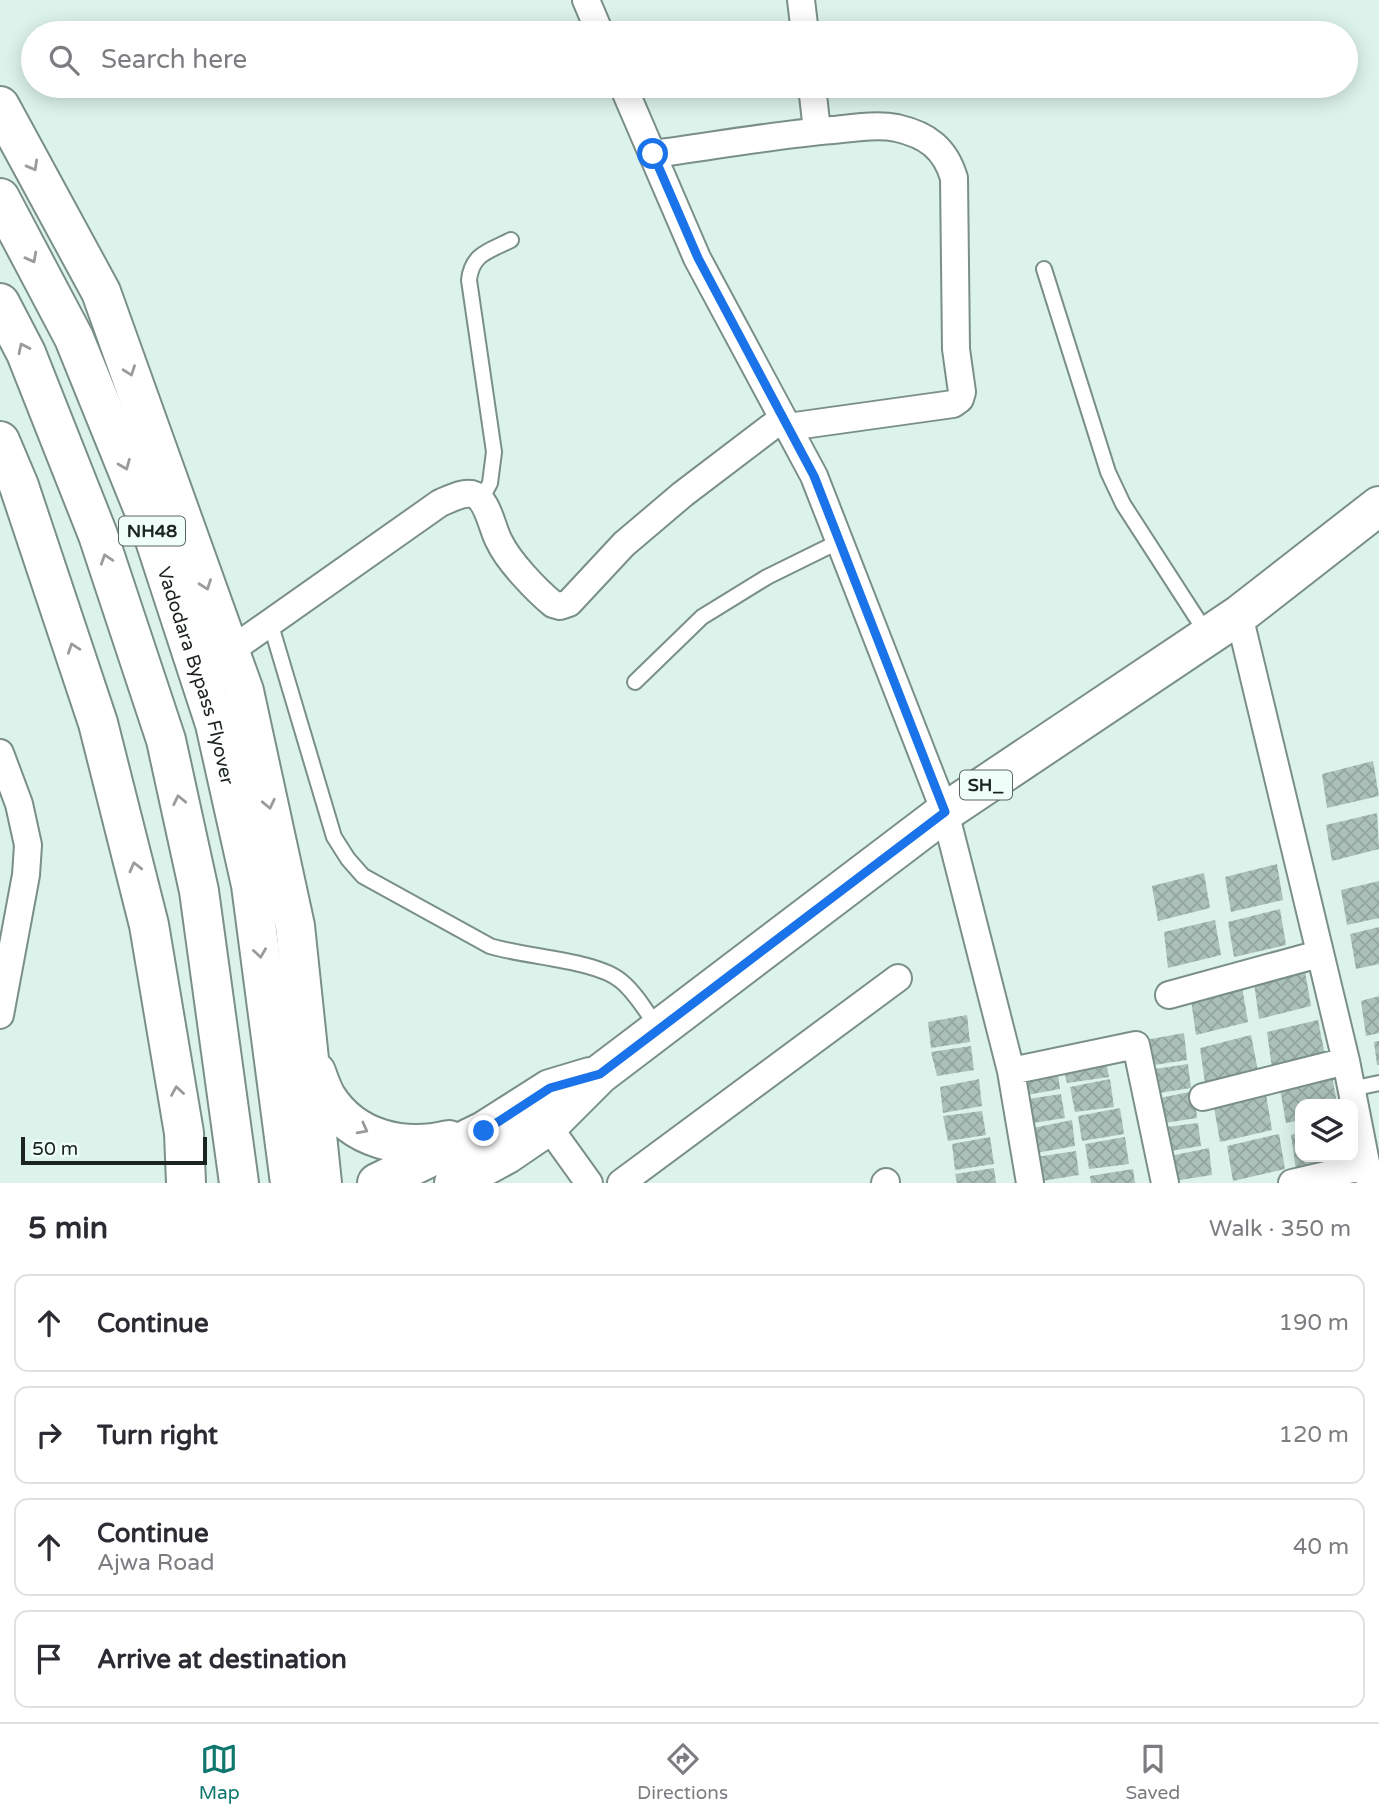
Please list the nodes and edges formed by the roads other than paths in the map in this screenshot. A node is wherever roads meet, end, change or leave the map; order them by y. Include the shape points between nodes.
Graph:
1 (586, 0) edge
2 (801, 0) edge
3 (595, 21) edge
4 (804, 21) edge
5 (628, 98) edge
6 (813, 98) edge
7 (0, 106) edge
8 (817, 131) junction
9 (653, 154) junction
10 (0, 198) edge
11 (511, 240) dead end
12 (1044, 269) dead end
13 (0, 303) edge
14 (785, 423) junction
15 (0, 441) edge
16 (481, 500) junction
17 (1379, 506) edge
18 (840, 541) junction
19 (1239, 615) junction
20 (270, 622) junction
21 (1208, 636) junction
22 (229, 651) junction
23 (635, 682) dead end
24 (0, 753) edge
25 (945, 812) junction
26 (1319, 954) junction
27 (898, 978) dead end
28 (1169, 995) dead end
29 (0, 1015) edge
30 (659, 1029) junction
31 (309, 1057) junction
32 (1346, 1061) junction
33 (1011, 1071) junction
34 (600, 1074) junction
35 (1379, 1083) edge
36 (1351, 1089) junction
37 (1203, 1097) dead end
38 (548, 1126) junction
39 (184, 1133) junction
40 (496, 1142) junction
41 (1368, 1174) edge
42 (175, 1183) edge
43 (186, 1183) edge
44 (239, 1183) edge
45 (290, 1183) edge
46 (323, 1183) edge
47 (377, 1183) edge
48 (454, 1183) edge
49 (479, 1183) edge
50 (589, 1183) edge
51 (621, 1183) edge
52 (1030, 1183) edge
53 (1165, 1183) edge
54 (1292, 1183) edge

1 - 3 street
2 - 4 street
5 - 9 street
6 - 8 street
7 -> 22 main road via 101,292
8 - 9 street
8 - 14 street via 896,128 923,137 950,163 954,178 956,349 962,392 953,404
9 - 14 street via 698,258
10 -> 45 main road, Vadodara Bypass Flyover / NH48 via 74,338 151,528 215,724 251,885
11 - 16 lane via 473,262 469,280 494,452 490,483
12 - 21 lane via 1108,472
44 -> 13 main road, NH48 via 199,891 166,740 99,536 26,353
14 - 16 street via 683,494 624,544 569,603 560,606 510,558
14 - 18 street via 814,476
39 -> 15 main road via 149,925 99,723
16 - 20 street via 472,494 440,503
17 - 19 main road, SH_
18 - 23 lane via 767,577 702,617
18 - 25 street
19 - 21 main road, SH_
19 - 26 street
20 - 22 street
20 - 30 lane via 334,837 363,876 490,946 602,970 620,980
21 - 25 main road, SH_
22 -> 31 main road via 244,691 295,926
24 - 29 street via 28,845
25 - 30 main road, SH_
25 - 33 street
26 - 28 street
26 - 32 street
27 - 51 street
30 - 34 main road, SH_
31 -> 40 main road via 326,1097 345,1119 389,1142
31 - 46 main road
32 - 36 street
32 - 37 street
33 - 52 street
33 - 53 street via 1136,1045
34 - 38 main road
34 - 40 main road via 550,1088
35 - 36 lane
36 - 41 street
38 - 40 main road
38 - 50 street
39 - 42 main road
39 - 43 main road
40 - 47 main road
40 - 48 main road
40 - 49 main road
41 - 54 street

